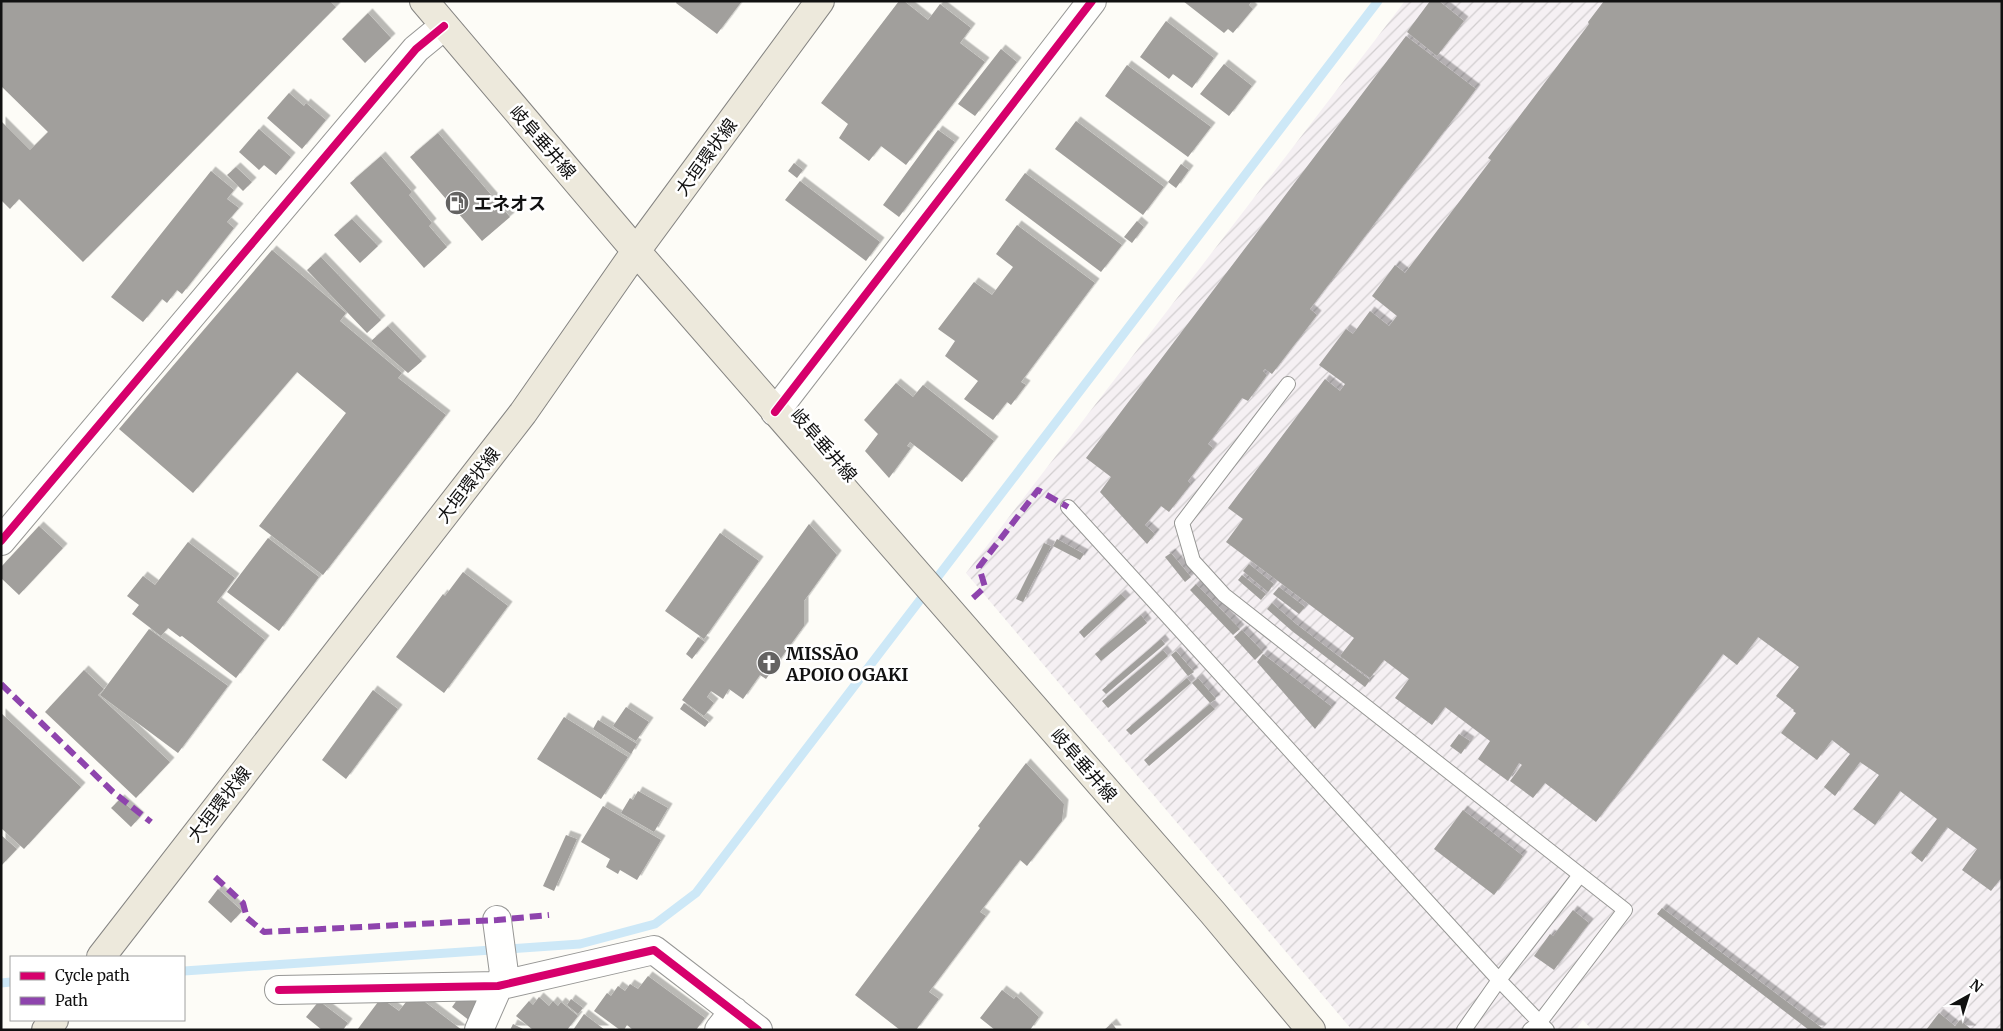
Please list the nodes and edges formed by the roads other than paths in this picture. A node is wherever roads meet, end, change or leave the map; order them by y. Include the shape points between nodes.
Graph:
1 (424, 1) edge
2 (820, 1) edge
3 (1092, 1) edge
4 (444, 26) junction
5 (636, 251) junction
6 (1288, 384) dead end
7 (775, 412) junction
8 (1068, 507) dead end
9 (1, 541) edge
10 (1580, 875) junction
11 (497, 920) dead end
12 (102, 956) edge
13 (501, 979) junction
14 (1499, 980) junction
15 (279, 990) dead end
16 (727, 1020) edge
17 (1539, 1027) edge
18 (479, 1030) edge
19 (758, 1030) edge
20 (1311, 1030) edge
21 (1464, 1030) edge

1 - 4 main road, 岐阜垂井線
2 - 5 main road, 大垣環状線
3 - 7 street
4 - 5 main road, 岐阜垂井線
4 - 9 street via 416,49
5 - 7 main road, 岐阜垂井線
5 - 12 main road, 大垣環状線 via 524,413
6 - 10 lane via 1182,523 1193,561 1224,595
7 - 20 main road, 岐阜垂井線 via 1212,912
8 - 14 lane
10 - 14 lane
10 - 17 lane via 1625,910
11 - 13 street
13 - 15 street
13 - 16 street via 654,950
13 - 18 street
14 - 17 lane
14 - 21 lane
16 - 19 street

